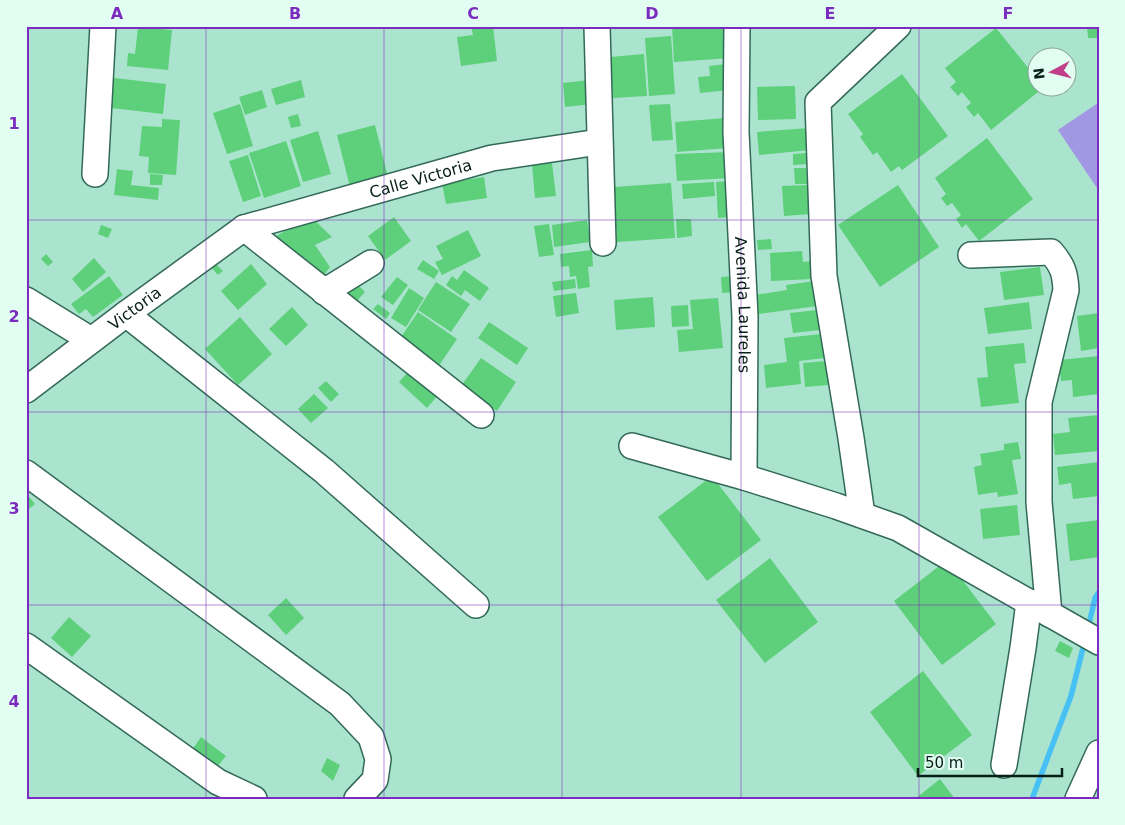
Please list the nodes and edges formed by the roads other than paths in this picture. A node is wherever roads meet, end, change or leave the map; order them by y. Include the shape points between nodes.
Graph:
1 (103, 26) edge
2 (597, 26) edge
3 (737, 26) edge
4 (898, 26) edge
5 (599, 142) junction
6 (95, 174) dead end
7 (244, 228) junction
8 (603, 243) dead end
9 (971, 255) dead end
10 (371, 263) dead end
11 (324, 292) junction
12 (26, 300) edge
13 (126, 314) junction
14 (91, 340) junction
15 (26, 390) edge
16 (481, 415) dead end
17 (632, 446) dead end
18 (26, 473) edge
19 (744, 477) junction
20 (862, 515) junction
21 (476, 606) dead end
22 (1039, 608) junction
23 (1099, 642) edge
24 (26, 646) edge
25 (1099, 753) edge
26 (1004, 765) dead end
27 (254, 799) edge
28 (357, 799) edge
29 (1078, 799) edge

1 - 6 street
2 - 5 street
3 - 19 street, Avenida Laureles via 736,132 745,317
4 - 20 street via 818,102 824,276
5 - 7 street, Calle Victoria via 492,158
5 - 8 street
7 - 11 street
7 - 13 street, Victoria
9 - 22 street via 1051,252 1065,273 1066,290 1039,402
10 - 11 street
11 - 16 street
12 - 14 street
13 - 14 street, Victoria
13 - 21 street via 324,472
14 - 15 street, Victoria
17 - 19 street
18 - 28 street via 340,704 370,737 378,759 375,780
19 - 20 street
20 - 22 street via 898,528
22 - 23 street
22 - 26 street via 1023,648
24 - 27 street via 218,782
25 - 29 street

